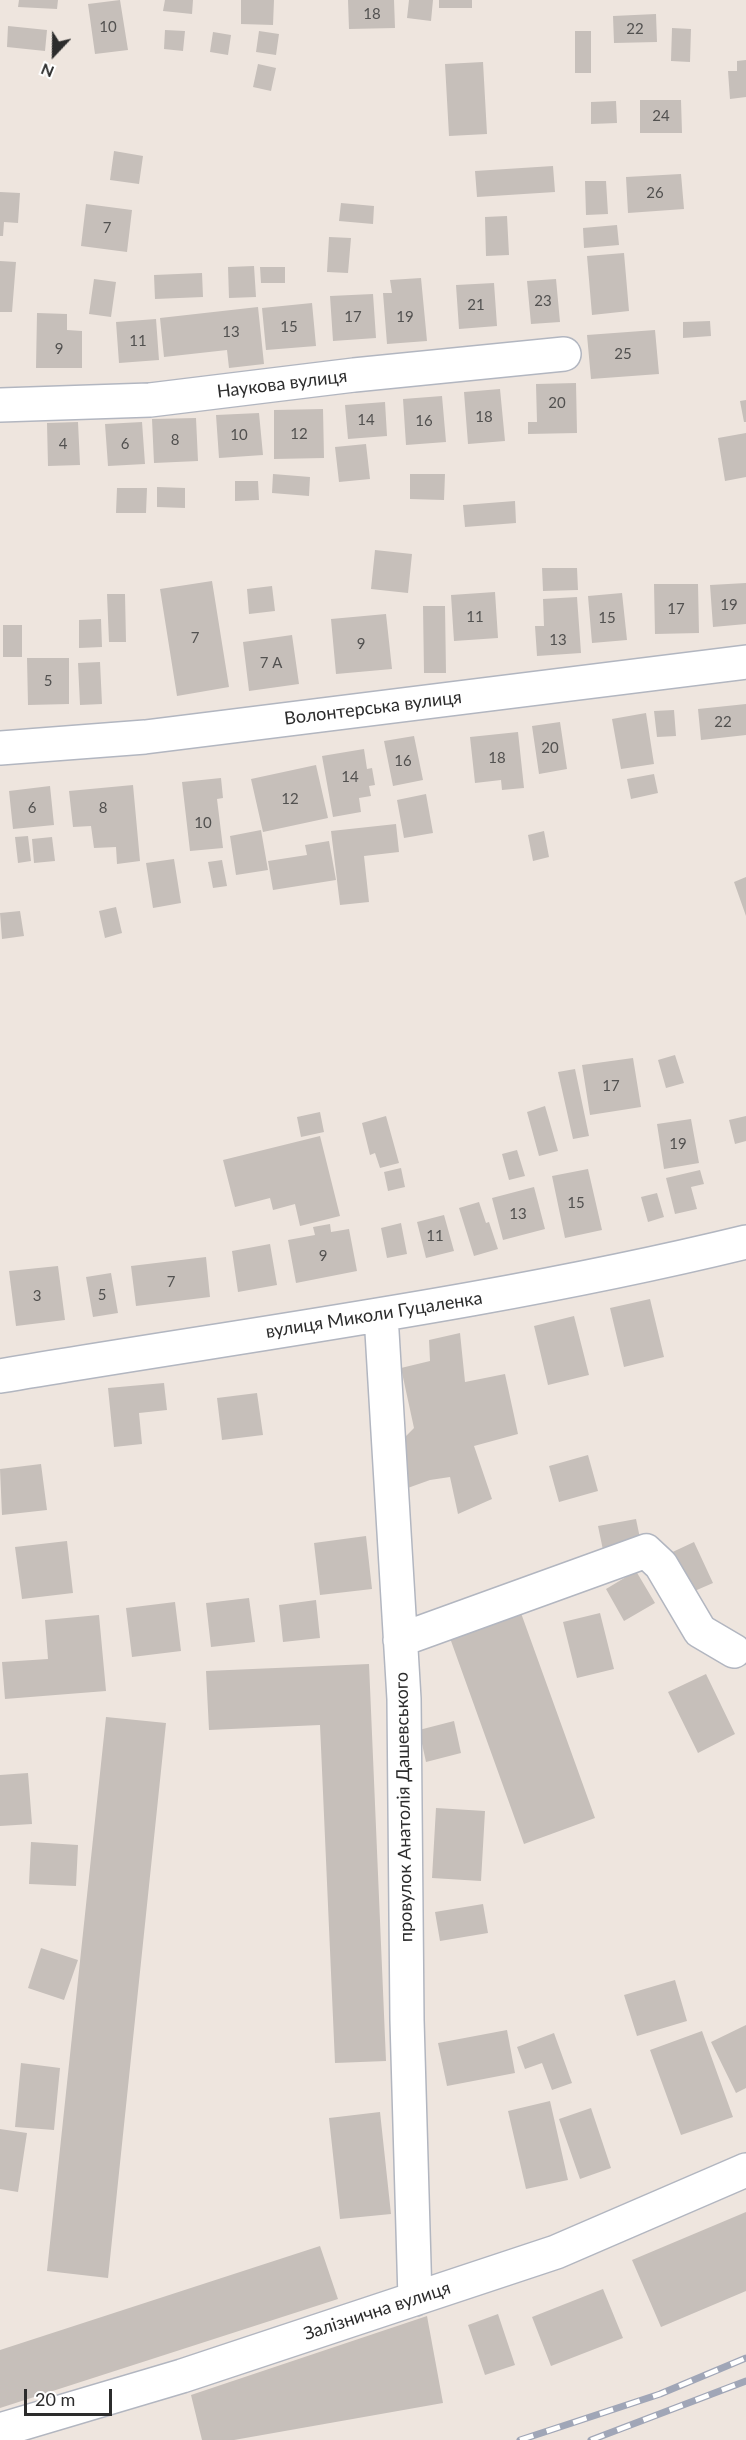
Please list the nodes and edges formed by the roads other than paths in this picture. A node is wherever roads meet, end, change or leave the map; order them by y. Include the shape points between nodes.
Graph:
1 (564, 354) dead end
2 (0, 405) edge
3 (746, 662) edge
4 (0, 748) edge
5 (746, 1242) edge
6 (381, 1315) junction
7 (0, 1376) edge
8 (400, 1641) junction
9 (734, 1651) dead end
10 (746, 2170) edge
11 (415, 2299) junction
12 (0, 2430) edge

1 - 2 street, Наукова вулиця via 150,400
3 - 4 street, Волонтерська вулиця via 145,737
5 - 6 street, вулиця Миколи Гуцаленка via 656,1264
6 - 7 street, вулиця Миколи Гуцаленка
6 - 8 street, провулок Анатолія Дашевського
8 - 9 street via 646,1551 661,1566 700,1631
8 - 11 street, провулок Анатолія Дашевського
10 - 11 street, Залізнична вулиця via 555,2252
11 - 12 street, Залізнична вулиця via 182,2376

